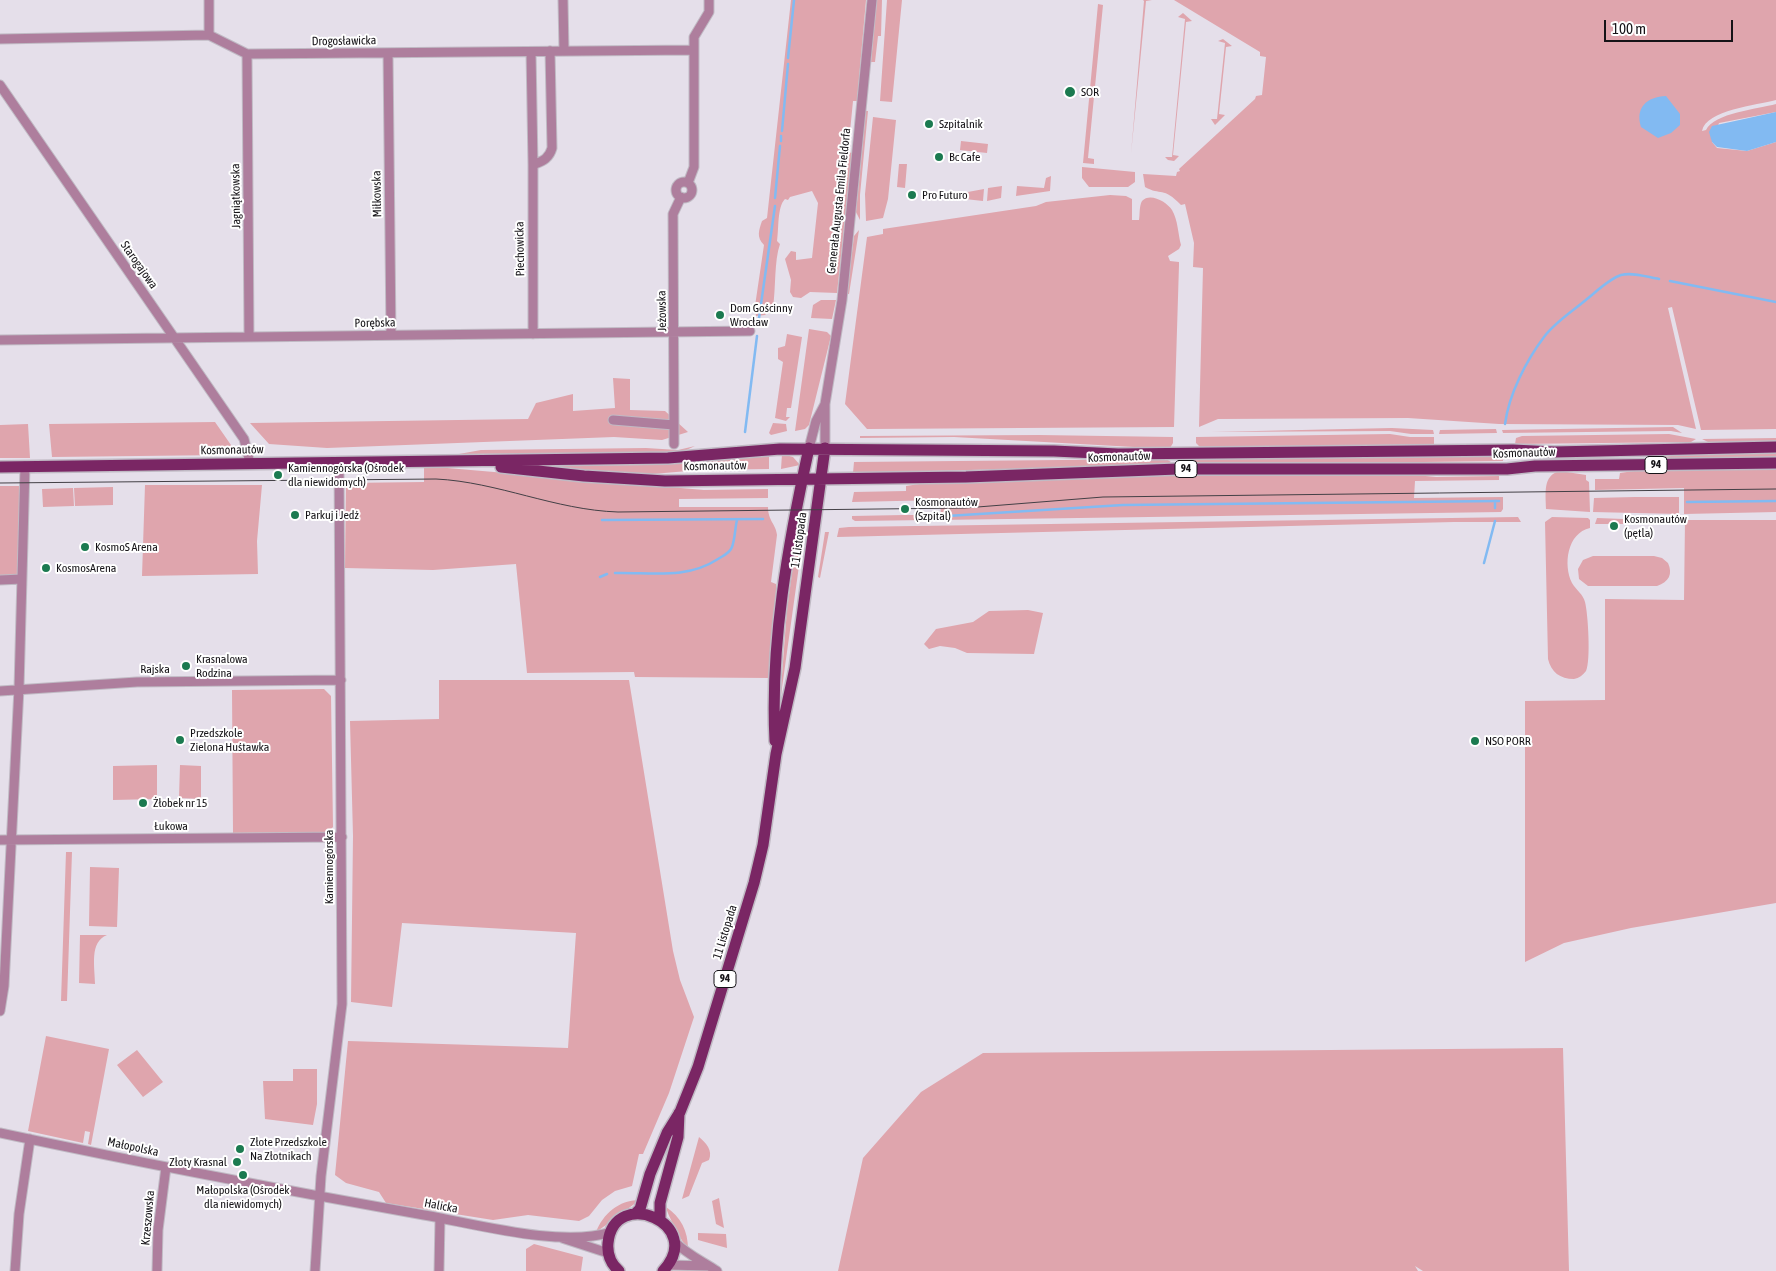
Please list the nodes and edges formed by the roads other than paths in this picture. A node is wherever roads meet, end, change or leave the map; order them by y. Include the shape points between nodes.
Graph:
1 (209, 0) edge
2 (563, 0) edge
3 (709, 0) edge
4 (872, 0) edge
5 (209, 35) junction
6 (0, 39) edge
7 (693, 50) junction
8 (550, 51) junction
9 (564, 51) junction
10 (531, 52) junction
11 (388, 53) junction
12 (247, 54) junction
13 (0, 85) edge
14 (533, 165) junction
15 (750, 331) dead end
16 (675, 332) junction
17 (533, 334) junction
18 (391, 335) junction
19 (174, 337) junction
20 (250, 337) junction
21 (0, 340) edge
22 (825, 404) junction
23 (613, 420) dead end
24 (674, 426) junction
25 (674, 444) dead end
26 (1776, 446) edge
27 (809, 448) junction
28 (825, 448) junction
29 (339, 462) junction
30 (464, 462) junction
31 (250, 463) junction
32 (1776, 463) edge
33 (25, 466) junction
34 (0, 467) edge
35 (802, 479) junction
36 (822, 479) junction
37 (22, 579) junction
38 (0, 580) edge
39 (341, 680) junction
40 (19, 688) junction
41 (0, 691) edge
42 (776, 754) junction
43 (342, 837) junction
44 (12, 839) junction
45 (0, 840) edge
46 (2, 986) edge
47 (0, 1011) edge
48 (680, 1112) junction
49 (0, 1133) edge
50 (30, 1139) junction
51 (166, 1167) junction
52 (320, 1196) junction
53 (635, 1214) junction
54 (440, 1218) junction
55 (660, 1220) junction
56 (611, 1232) junction
57 (559, 1237) junction
58 (674, 1241) junction
59 (608, 1253) junction
60 (666, 1268) edge
61 (713, 1268) edge
62 (15, 1271) edge
63 (157, 1271) edge
64 (315, 1271) edge
65 (439, 1271) edge
66 (619, 1271) edge

1 - 5 street
2 - 9 street
3 - 7 street, Jeżowska via 709,12 694,37
4 - 22 street, Generała Augusta Emila Fieldorfa via 842,300
5 - 6 street, Drogosławicka
5 - 12 street, Drogosławicka
7 - 9 street, Drogosławicka
7 - 16 street, Jeżowska via 694,167 688,183 691,194 681,198 673,214
8 - 9 street, Drogosławicka
8 - 10 street, Drogosławicka
8 - 14 street via 552,148 545,160
10 - 11 street, Drogosławicka
10 - 14 street, Piechowicka
11 - 12 street, Drogosławicka
11 - 18 street, Miłkowska
12 - 20 street, Jagniątkowska
13 - 19 street, Starogajowa
14 - 17 street, Piechowicka
15 - 16 street, Porębska
16 - 17 street, Porębska
16 - 24 street, Jeżowska
17 - 18 street, Porębska
18 - 20 street, Porębska
19 - 20 street, Porębska
19 - 21 street, Porębska
19 - 31 street, Starogajowa via 244,439
22 - 27 street, Generała Augusta Emila Fieldorfa via 816,421
22 - 28 street, Generała Augusta Emila Fieldorfa
23 - 24 street
24 - 25 street, Jeżowska
26 - 28 main road, Kosmonautów / 94 via 1554,452 1118,454
27 - 28 main road, Kosmonautów / 94
27 - 30 main road, Kosmonautów via 668,458
27 - 35 main road, 11 Listopada / 94
28 - 36 main road, 11 Listopada
29 - 30 main road, Kosmonautów
29 - 31 main road, Kosmonautów
29 - 39 street, Kamiennogórska
30 - 35 main road, Kosmonautów via 634,480
31 - 33 main road, Kosmonautów
32 - 36 main road, Kosmonautów / 94 via 1507,469 1178,469
33 - 34 main road, Kosmonautów
33 - 37 street
35 - 36 main road, Kosmonautów
35 - 42 main road, 11 Listopada / 94 via 780,616 774,705
36 - 42 main road, 11 Listopada / 94 via 795,668
37 - 38 street
37 - 40 street
39 - 40 street, Rajska via 137,682
39 - 43 street, Kamiennogórska
40 - 41 street, Rajska
40 - 44 street
42 - 48 main road, 11 Listopada / 94 via 754,883 698,1067
43 - 44 street, Łukowa
43 - 52 street, Kamiennogórska via 341,1011
44 - 45 street, Łukowa
44 - 46 street
46 - 47 street
48 - 53 main road, 11 Listopada / 94 via 667,1132 640,1209
48 - 55 main road, 11 Listopada / 94 via 678,1137 660,1203
49 - 50 street, Małopolska
50 - 51 street, Małopolska
50 - 62 street
51 - 52 street, Małopolska
51 - 63 street, Krzeszowska via 158,1230
52 - 54 street, Halicka
52 - 64 street, Kamiennogórska
53 - 55 main road via 648,1214
53 - 56 main road via 621,1220
54 - 57 street, Halicka
54 - 65 street
55 - 58 main road
56 - 57 street, Halicka
56 - 59 main road
57 - 59 street, Halicka
58 - 60 main road via 674,1251
58 - 61 street via 683,1251
59 - 66 main road
60 - 61 street

